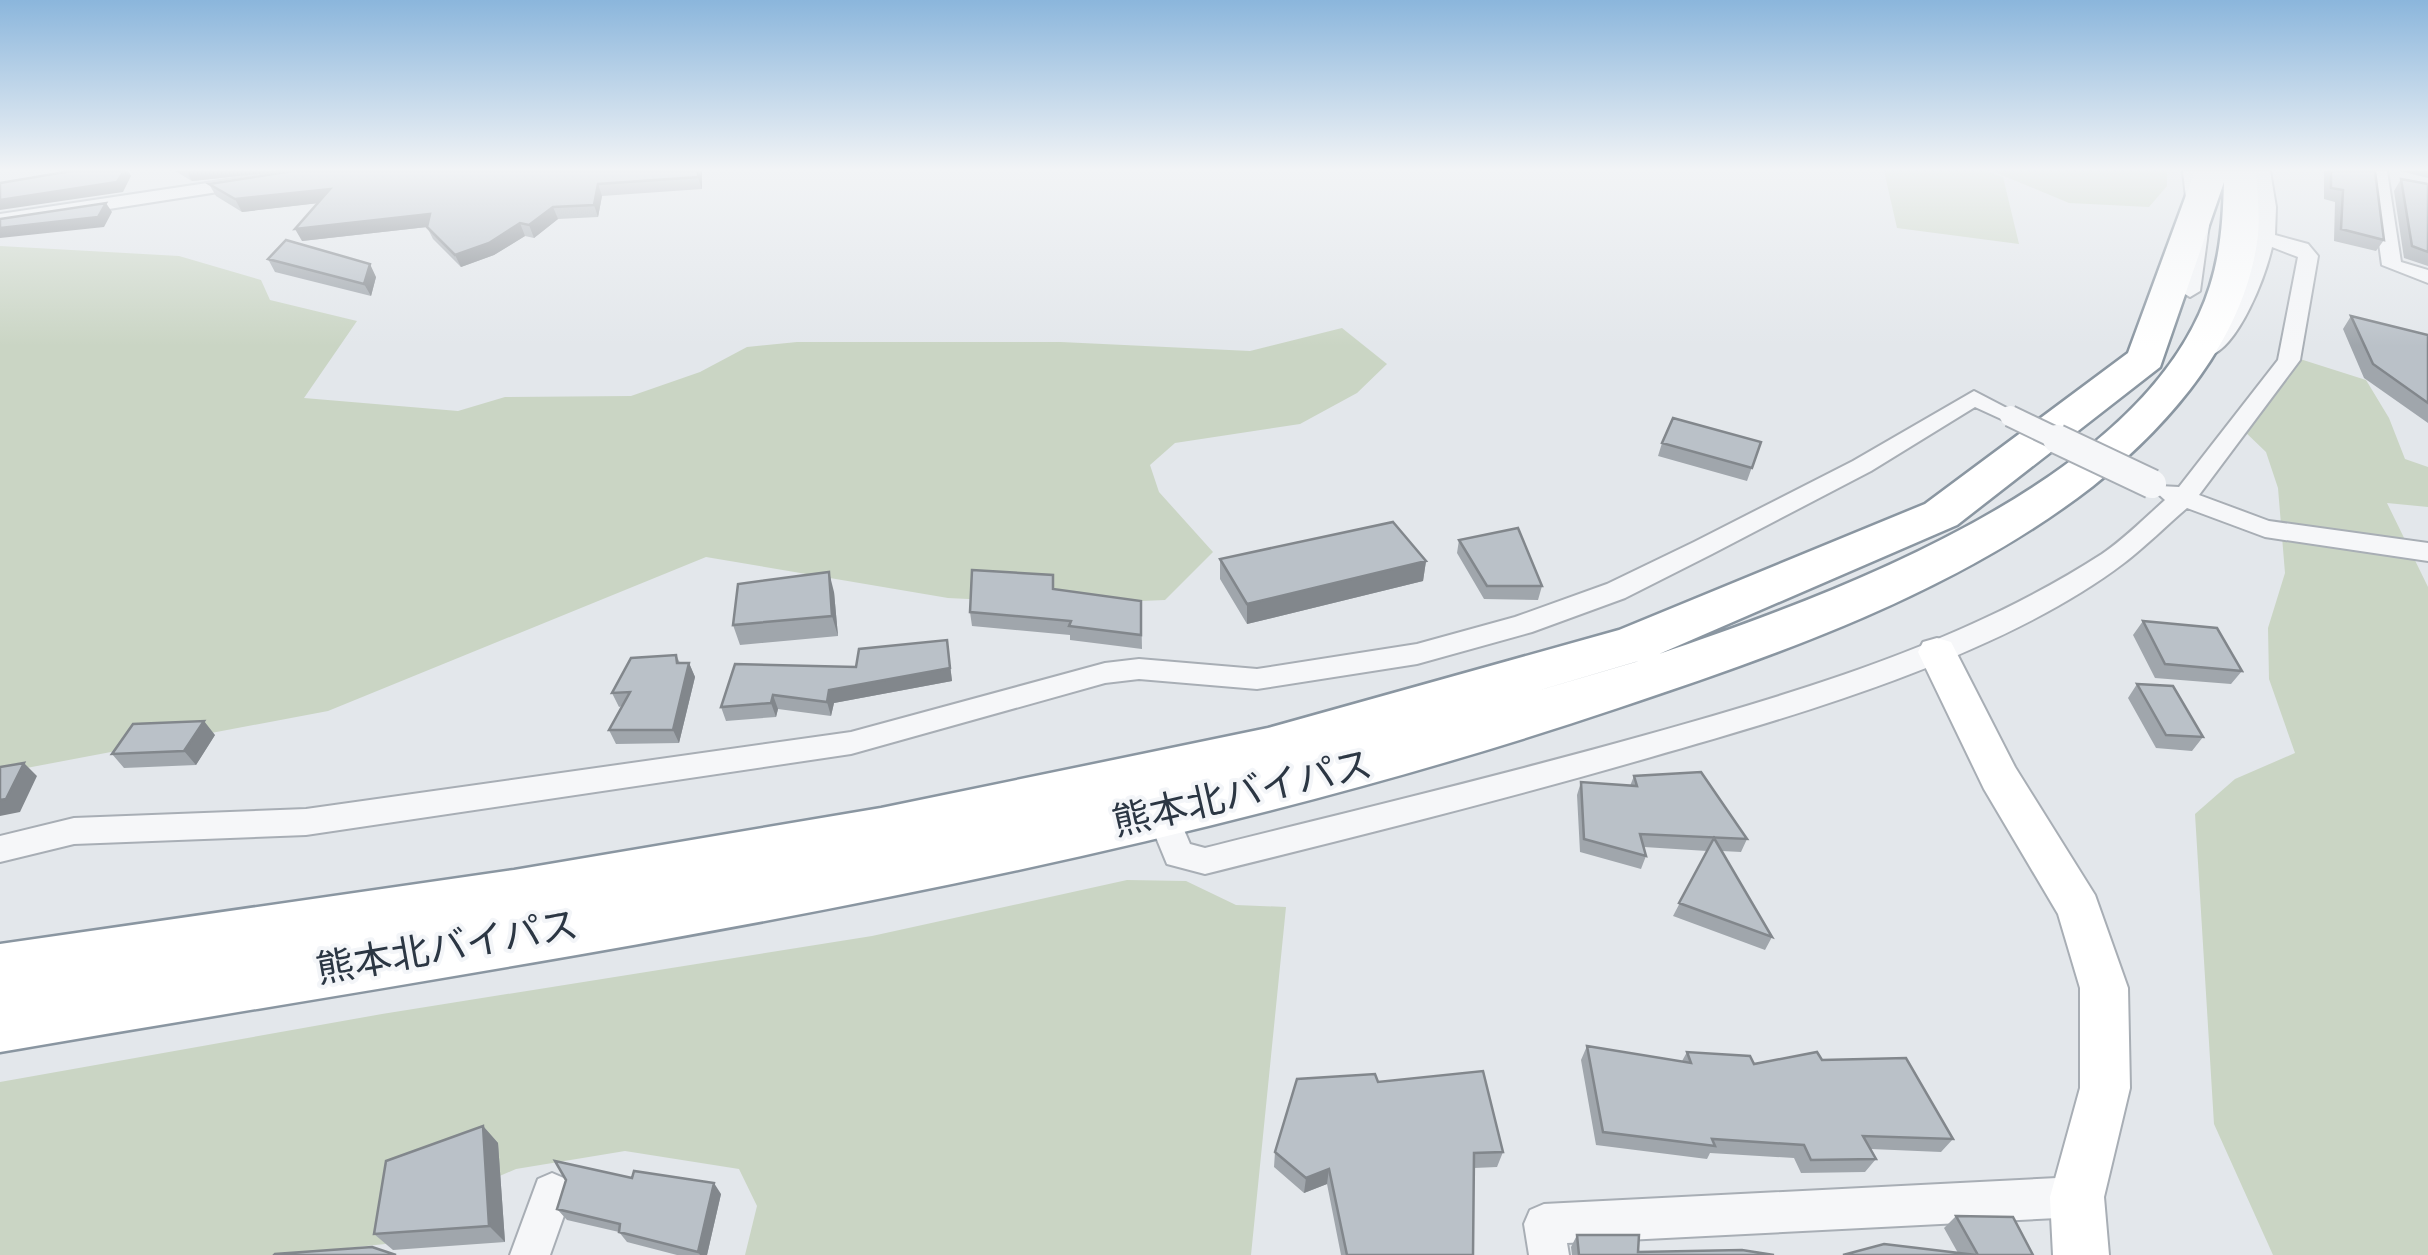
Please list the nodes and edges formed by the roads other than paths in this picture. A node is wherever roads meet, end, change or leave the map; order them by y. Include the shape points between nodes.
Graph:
1 (2199, 230) edge
2 (2209, 230) edge
3 (2242, 230) edge
4 (2264, 230) edge
5 (2389, 230) edge
6 (2262, 238) junction
7 (2428, 277) edge
8 (2190, 291) junction
9 (2188, 368) junction
10 (2183, 498) junction
11 (2428, 552) edge
12 (1446, 646) junction
13 (1938, 652) junction
14 (1478, 695) junction
15 (1162, 813) junction
16 (0, 849) edge
17 (0, 972) edge
18 (0, 1022) edge
19 (552, 1193) dead end
20 (2077, 1197) junction
21 (530, 1255) edge
22 (1549, 1255) edge
23 (2081, 1255) edge

1 - 8 street
2 - 8 highway, 熊本北バイパス
3 - 9 highway, 熊本北バイパス via 2216,319
4 - 6 street
5 - 7 street via 2392,265
6 - 9 street via 2240,310
6 - 10 street via 2302,248 2308,256 2290,360
8 - 14 highway, 熊本北バイパス via 2177,320 2090,416 1950,510 1775,594
9 - 15 highway, 熊本北バイパス via 2082,471 1981,539 1886,586 1670,672 1513,723
10 - 11 street via 2265,529
10 - 12 street, bridge via 1974,398 1862,466 1616,591
10 - 13 street via 2114,558
12 - 14 street
12 - 16 street via 1257,679 1105,672 852,743 306,822 74,832
13 - 15 street via 1744,719 1205,861 1178,854
13 - 20 street via 1998,777 2080,910 2104,988 2105,1088
14 - 17 highway, 熊本北バイパス via 1108,785 745,854
15 - 18 highway, 熊本北バイパス via 922,863
19 - 21 street
20 - 22 street via 1544,1224
20 - 23 street

